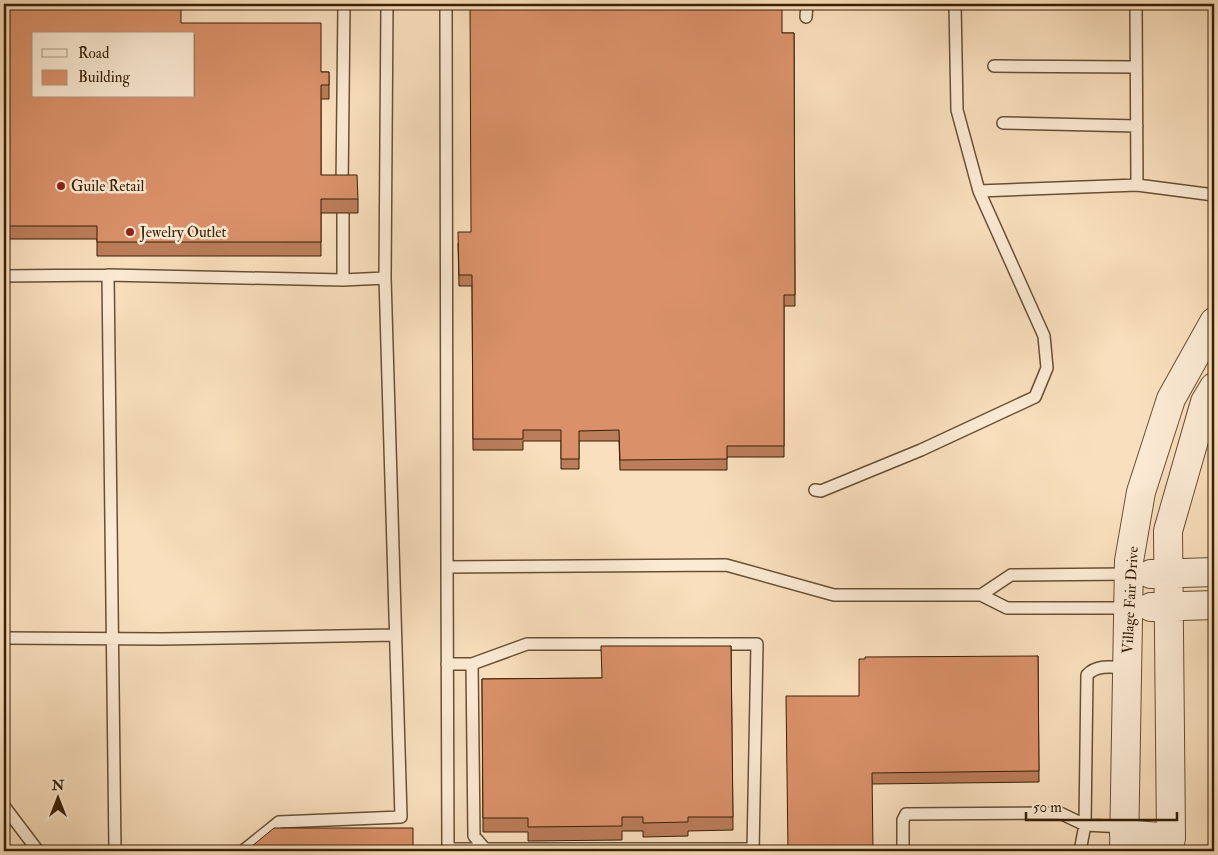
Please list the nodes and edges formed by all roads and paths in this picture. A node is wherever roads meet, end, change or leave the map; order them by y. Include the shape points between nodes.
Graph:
1 (344, 4) edge
2 (387, 4) edge
3 (446, 4) edge
4 (806, 4) edge
5 (955, 4) edge
6 (1136, 4) edge
7 (806, 17) dead end
8 (994, 66) dead end
9 (1136, 67) junction
10 (1003, 123) dead end
11 (1137, 126) junction
12 (1137, 186) junction
13 (342, 188) edge
14 (979, 191) junction
15 (1214, 195) edge
16 (343, 213) edge
17 (108, 275) junction
18 (4, 276) edge
19 (386, 278) junction
20 (343, 280) junction
21 (1214, 322) edge
22 (1214, 387) edge
23 (815, 490) dead end
24 (447, 567) junction
25 (1214, 572) edge
26 (1168, 573) junction
27 (1129, 574) junction
28 (981, 595) junction
29 (1214, 605) edge
30 (1168, 606) junction
31 (1128, 608) junction
32 (395, 636) junction
33 (4, 638) edge
34 (112, 638) junction
35 (447, 664) junction
36 (472, 664) junction
37 (1127, 668) junction
38 (4, 806) edge
39 (1085, 825) junction
40 (1124, 837) edge
41 (1170, 844) edge
42 (448, 850) edge
43 (485, 850) edge
44 (753, 850) edge
45 (38, 851) edge
46 (115, 851) edge
47 (243, 851) edge
48 (903, 851) edge
49 (1080, 851) edge

1 - 13 lane
2 - 19 lane
3 - 24 lane
4 - 7 lane
5 - 14 lane via 957,110
6 - 9 lane
8 - 9 lane
9 - 11 lane
10 - 11 lane
11 - 12 lane
12 - 14 lane
12 - 15 lane
14 - 23 lane via 1044,336 1047,368 1035,397 921,450 821,491
16 - 20 lane
17 - 18 lane
17 - 20 lane
17 - 34 lane
19 - 20 lane
19 - 32 lane
21 - 27 street, Village Fair Drive via 1171,399 1141,492
22 - 26 street via 1205,402 1168,531
24 - 28 lane via 726,565 834,595
24 - 35 lane
25 - 26 street
26 - 27 street
26 - 30 street
27 - 28 lane via 1011,575
27 - 31 street, Village Fair Drive
28 - 31 lane via 1007,608
29 - 30 street
30 - 31 street
30 - 41 street
31 - 37 street, Village Fair Drive
32 - 34 lane
32 - 47 lane via 400,817 279,822
33 - 34 lane
34 - 46 lane
35 - 36 lane
35 - 42 lane
36 - 43 lane via 474,836
36 - 44 lane via 527,644 757,644
37 - 39 lane via 1103,667 1087,674
37 - 40 street, Village Fair Drive
38 - 45 lane
39 - 40 lane
39 - 48 lane via 1060,813 906,814 903,820
39 - 49 lane
40 - 41 street
42 - 43 lane
43 - 44 lane

